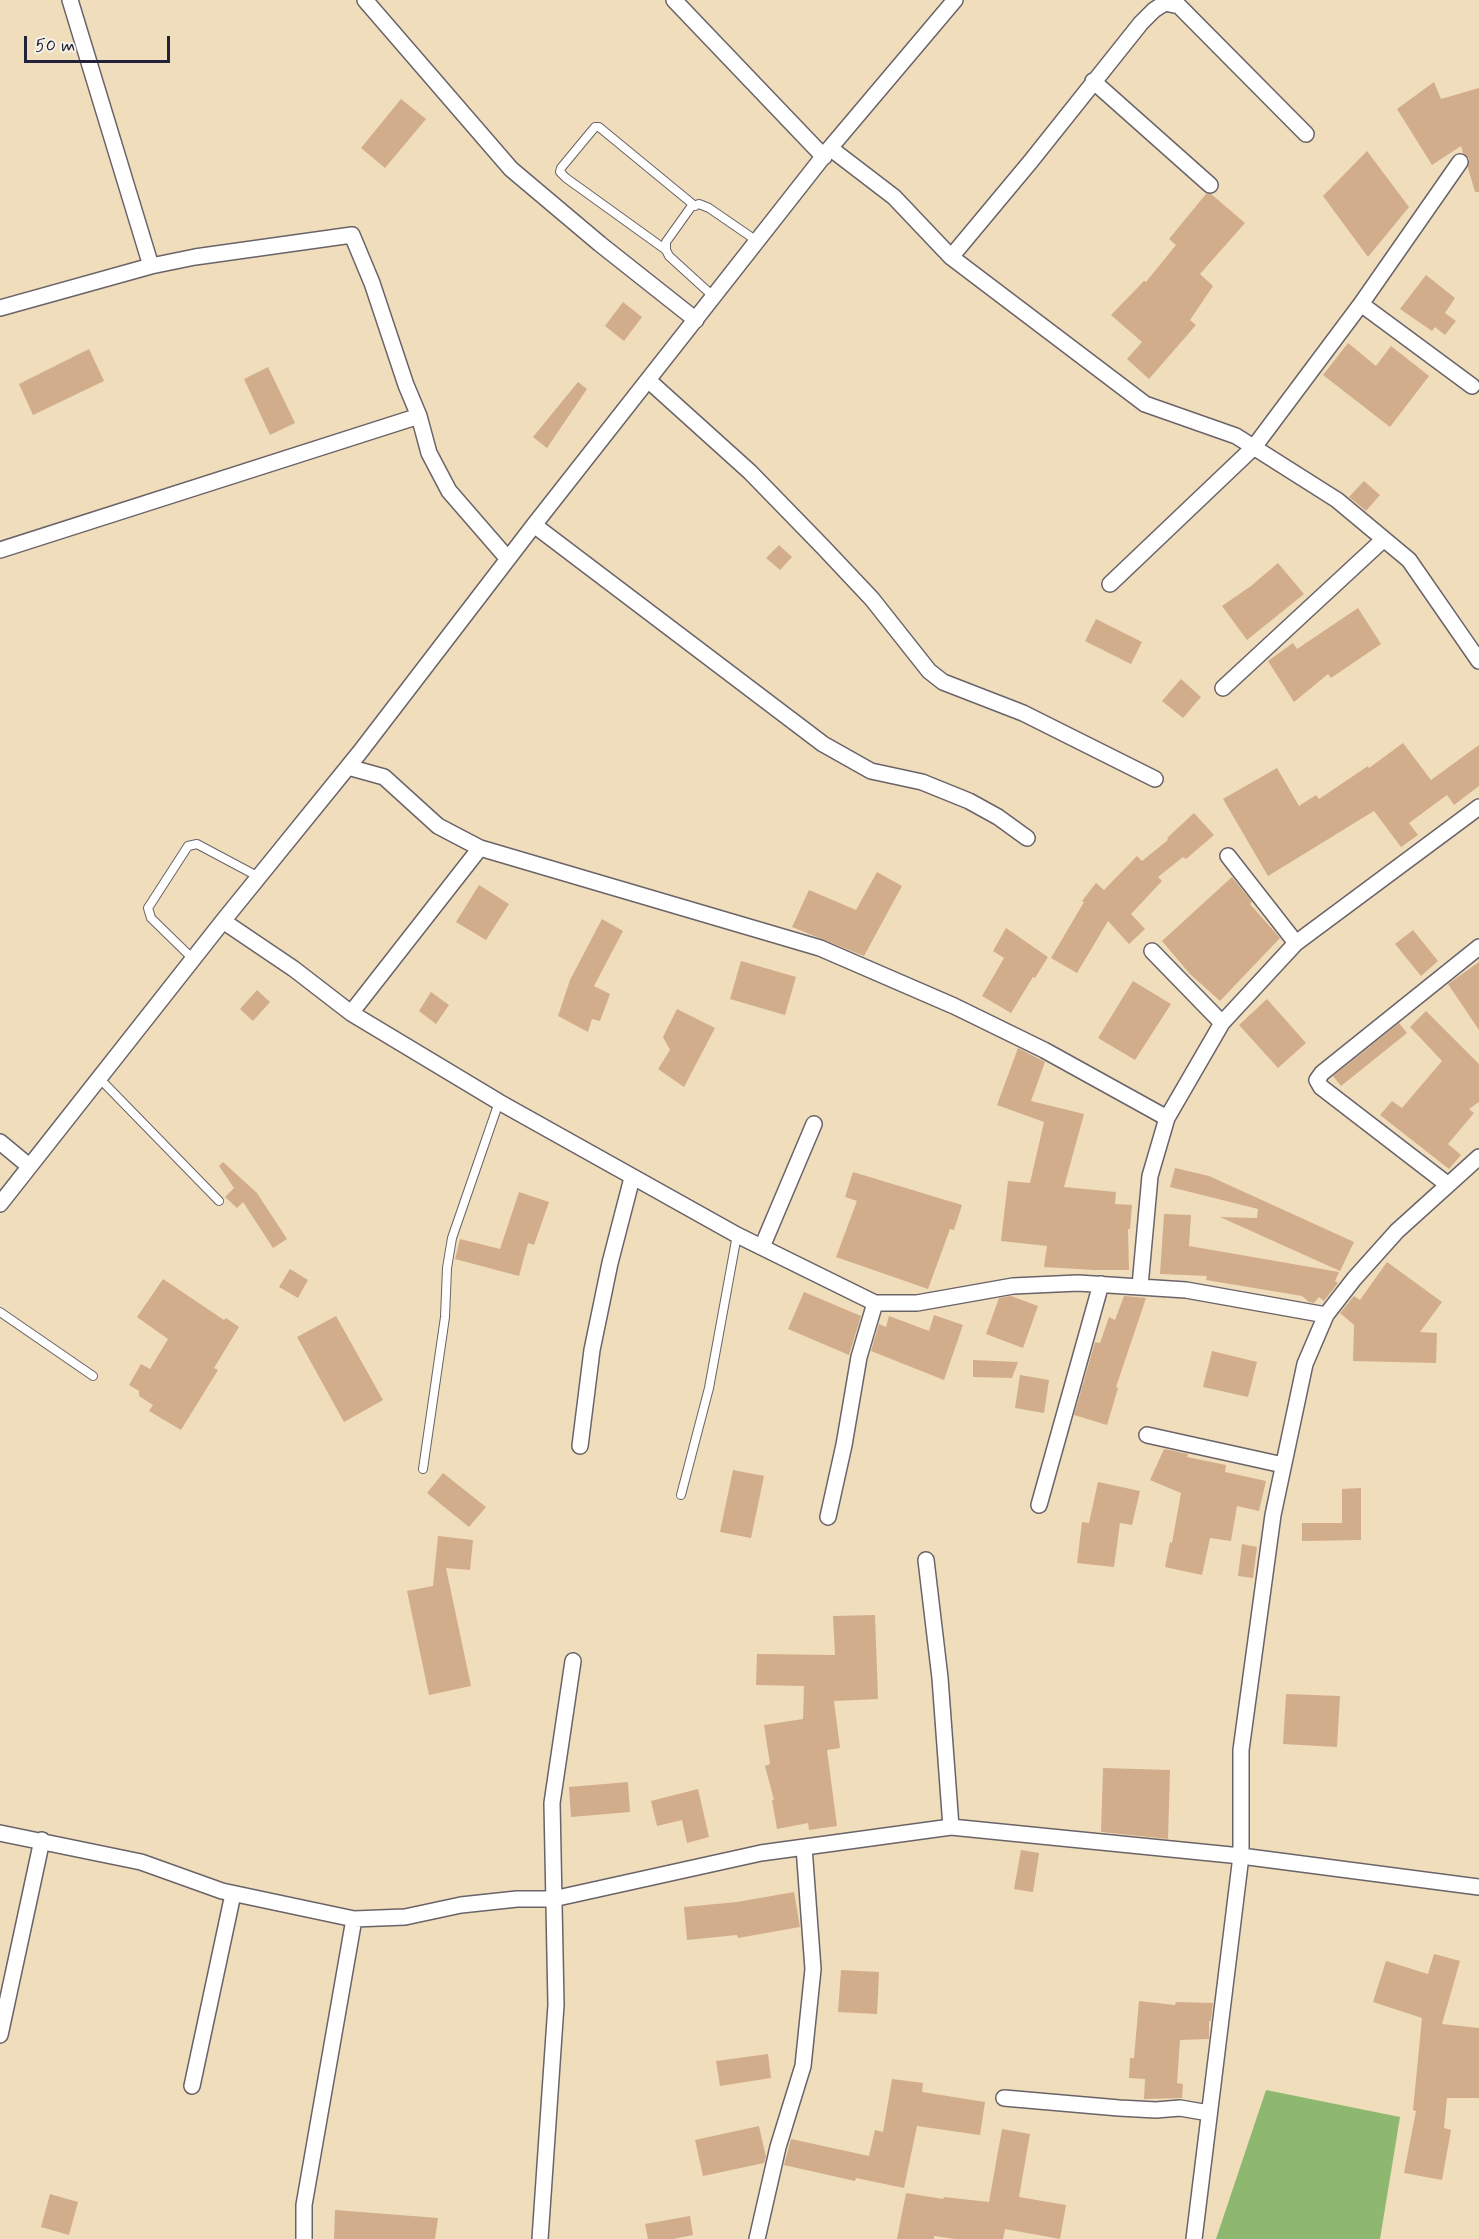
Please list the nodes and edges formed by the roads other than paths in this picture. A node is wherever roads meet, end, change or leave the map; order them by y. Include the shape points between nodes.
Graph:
1 (70, 0) edge
2 (365, 0) edge
3 (674, 0) edge
4 (955, 0) edge
5 (1093, 81) junction
6 (1306, 134) dead end
7 (827, 153) junction
8 (1460, 162) dead end
9 (1210, 184) dead end
10 (695, 206) junction
11 (757, 241) junction
12 (666, 250) junction
13 (951, 257) junction
14 (151, 266) junction
15 (714, 297) junction
16 (1361, 304) junction
17 (0, 308) edge
18 (696, 320) junction
19 (648, 380) junction
20 (1472, 386) dead end
21 (419, 416) junction
22 (1254, 447) junction
23 (534, 525) junction
24 (1384, 539) junction
25 (0, 550) edge
26 (508, 559) junction
27 (1110, 584) dead end
28 (1479, 661) edge
29 (1223, 687) dead end
30 (348, 767) junction
31 (1155, 778) dead end
32 (1479, 807) edge
33 (1027, 838) dead end
34 (480, 848) junction
35 (1228, 856) dead end
36 (259, 877) junction
37 (223, 921) junction
38 (1296, 943) junction
39 (1479, 947) edge
40 (1152, 951) dead end
41 (193, 959) junction
42 (351, 1013) junction
43 (1222, 1023) junction
44 (100, 1079) junction
45 (499, 1102) junction
46 (1167, 1118) junction
47 (814, 1124) dead end
48 (0, 1142) edge
49 (1479, 1157) edge
50 (29, 1166) junction
51 (632, 1178) junction
52 (1447, 1184) junction
53 (219, 1201) dead end
54 (0, 1204) edge
55 (737, 1235) junction
56 (762, 1247) junction
57 (1101, 1284) junction
58 (1140, 1286) junction
59 (874, 1303) junction
60 (0, 1312) edge
61 (1326, 1315) junction
62 (93, 1376) dead end
63 (1147, 1435) dead end
64 (580, 1446) dead end
65 (1283, 1466) junction
66 (423, 1469) dead end
67 (681, 1495) dead end
68 (1040, 1505) dead end
69 (828, 1517) dead end
70 (926, 1560) dead end
71 (573, 1661) dead end
72 (951, 1827) junction
73 (0, 1833) edge
74 (42, 1840) junction
75 (804, 1847) junction
76 (1241, 1856) junction
77 (1479, 1887) edge
78 (233, 1894) junction
79 (553, 1899) junction
80 (354, 1919) junction
81 (0, 2035) edge
82 (192, 2086) dead end
83 (1004, 2098) dead end
84 (1209, 2113) junction
85 (304, 2239) edge
86 (540, 2239) edge
87 (757, 2239) edge
88 (1194, 2239) edge

1 - 14 street
2 - 18 street via 512,169
3 - 7 street
4 - 7 street
5 - 6 street via 1154,10 1165,3 1179,6
5 - 9 street
5 - 13 street
7 - 11 street
7 - 13 street via 894,196
8 - 16 street
10 - 11 lane via 709,208
10 - 12 lane via 666,242
10 - 12 lane via 599,127 561,168 566,178
11 - 15 street
12 - 15 lane
13 - 22 street via 1145,404 1236,436
14 - 17 street
14 - 21 street via 352,235
15 - 18 street
16 - 20 street
16 - 22 street
18 - 19 street
19 - 23 street
19 - 31 street via 750,472 872,599 943,682 1023,713
21 - 25 street
21 - 26 street via 429,453 449,491
22 - 24 street via 1337,500
22 - 27 street
23 - 26 street
23 - 33 street via 823,744 871,771 922,782 969,801
24 - 28 street via 1409,560
24 - 29 street
26 - 30 street
30 - 34 street via 384,777 438,826
30 - 36 street
32 - 38 street
34 - 42 street
34 - 46 street via 820,948 1044,1050
35 - 38 street
36 - 37 street
36 - 41 lane via 197,844 188,846 148,908 151,918
37 - 41 street
37 - 42 street
38 - 43 street
39 - 52 street via 1317,1080
40 - 43 street
41 - 44 street
42 - 45 street
43 - 46 street
44 - 50 street
44 - 53 lane
45 - 51 street
45 - 66 lane via 452,1238
46 - 58 street via 1150,1176
47 - 56 street
48 - 50 street
49 - 52 street
50 - 54 street
51 - 55 street
51 - 64 street via 592,1350
52 - 61 street via 1397,1231
55 - 56 street
55 - 67 lane via 709,1388
56 - 59 street
57 - 58 street
57 - 59 street via 1012,1286 917,1303
57 - 68 street
58 - 61 street via 1186,1290
59 - 69 street via 859,1357
60 - 62 lane
61 - 65 street via 1305,1364
63 - 65 street
65 - 76 street via 1241,1750
70 - 72 street
71 - 79 street via 552,1803
72 - 75 street
72 - 76 street
73 - 74 street
74 - 78 street via 141,1862
74 - 81 street
75 - 79 street
75 - 87 street via 813,1969 803,2066 778,2147
76 - 77 street
76 - 84 street
78 - 80 street
78 - 82 street
79 - 80 street via 461,1905 405,1917
79 - 86 street via 556,2005
80 - 85 street via 303,2205
83 - 84 street
84 - 88 street

